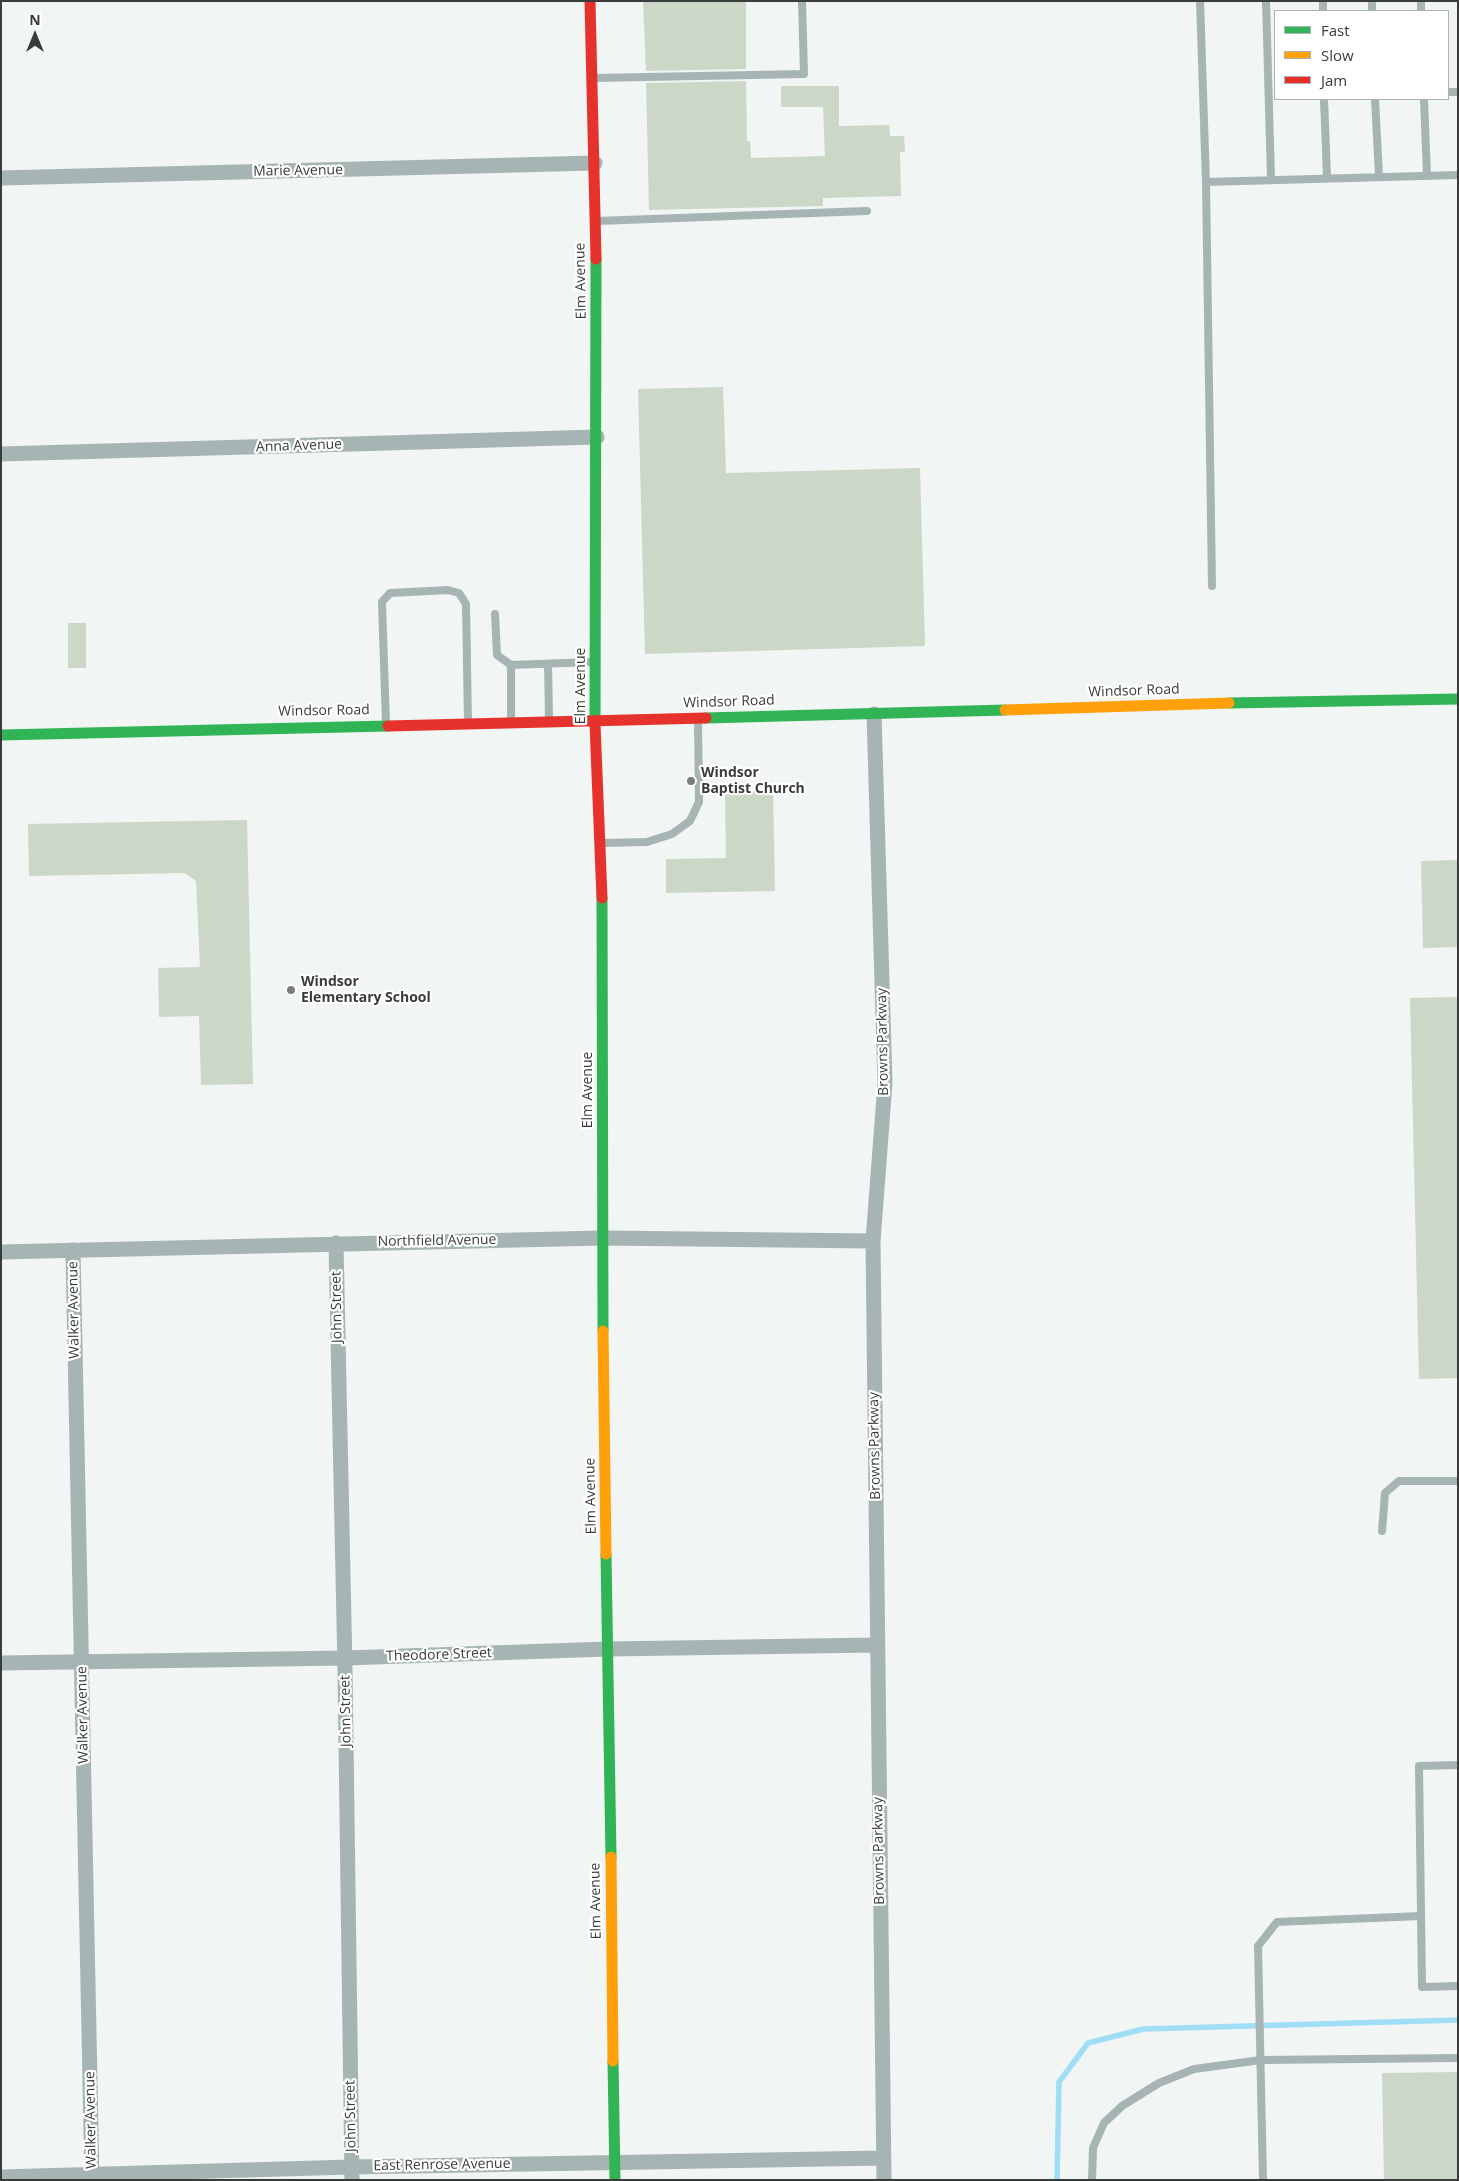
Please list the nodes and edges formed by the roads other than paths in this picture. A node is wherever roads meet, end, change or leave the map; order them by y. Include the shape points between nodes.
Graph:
1 (590, 1) edge
2 (802, 1) edge
3 (1200, 1) edge
4 (1266, 1) edge
5 (592, 78) junction
6 (1272, 98) edge
7 (1324, 100) edge
8 (1375, 100) edge
9 (1424, 100) edge
10 (594, 163) junction
11 (1458, 174) edge
12 (1427, 175) junction
13 (1379, 176) junction
14 (1, 178) edge
15 (1326, 178) junction
16 (1272, 179) junction
17 (1206, 182) junction
18 (868, 211) dead end
19 (595, 221) junction
20 (598, 437) junction
21 (1, 454) edge
22 (1212, 586) dead end
23 (495, 614) dead end
24 (595, 662) junction
25 (548, 664) junction
26 (510, 665) junction
27 (1458, 699) edge
28 (874, 714) junction
29 (698, 718) junction
30 (595, 721) junction
31 (511, 722) junction
32 (549, 722) junction
33 (468, 723) junction
34 (386, 725) junction
35 (1, 735) edge
36 (600, 843) junction
37 (602, 1238) junction
38 (873, 1241) junction
39 (336, 1243) junction
40 (73, 1250) junction
41 (1, 1252) edge
42 (1458, 1482) edge
43 (1382, 1531) dead end
44 (876, 1646) junction
45 (608, 1649) junction
46 (345, 1658) junction
47 (1, 1663) edge
48 (82, 1663) junction
49 (1458, 1766) edge
50 (1421, 1916) junction
51 (1458, 1986) edge
52 (1458, 2058) edge
53 (1261, 2060) junction
54 (883, 2158) junction
55 (615, 2162) junction
56 (352, 2173) edge
57 (1, 2177) edge
58 (92, 2178) edge
59 (615, 2180) edge
60 (884, 2180) edge
61 (1092, 2180) edge
62 (1263, 2180) edge

1 - 5 street, Elm Avenue
2 - 5 lane via 804,74
3 - 17 lane
4 - 6 lane
5 - 10 street, Elm Avenue
6 - 16 lane
7 - 15 lane
8 - 13 lane
9 - 12 lane
10 - 14 street, Marie Avenue
10 - 19 street, Elm Avenue
11 - 12 lane
12 - 13 lane
13 - 15 lane
15 - 16 lane
16 - 17 lane
17 - 22 lane
18 - 19 lane
19 - 20 street, Elm Avenue
20 - 21 street, Anna Avenue
20 - 24 street, Elm Avenue
23 - 26 lane via 497,655
24 - 25 lane
24 - 30 street, Elm Avenue
25 - 26 lane
25 - 32 lane
26 - 31 lane
27 - 28 street, Windsor Road
28 - 29 street, Windsor Road
28 - 38 street, Browns Parkway via 885,1083
29 - 30 street, Windsor Road
29 - 36 lane via 699,802 690,821 672,834 647,842
30 - 32 street, Windsor Road
30 - 36 street, Elm Avenue
31 - 32 street, Windsor Road
31 - 33 street, Windsor Road
33 - 34 street, Windsor Road
33 - 34 lane via 466,604 459,593 448,590 390,593 382,602
34 - 35 street, Windsor Road
36 - 37 street, Elm Avenue via 604,935
37 - 38 street, Northfield Avenue
37 - 39 street, Northfield Avenue
37 - 45 street, Elm Avenue
38 - 44 street, Browns Parkway
39 - 40 street, Northfield Avenue
39 - 46 street, John Street
40 - 41 street, Northfield Avenue
40 - 48 street, Walker Avenue
42 - 43 lane via 1399,1481 1385,1493
44 - 45 street, Theodore Street
44 - 54 street, Browns Parkway
45 - 46 street, Theodore Street
45 - 55 street, Elm Avenue
46 - 48 street, Theodore Street
46 - 56 street, John Street
47 - 48 street, Theodore Street
48 - 58 street, Walker Avenue
49 - 50 lane via 1419,1766
50 - 51 lane via 1422,1987
50 - 53 lane via 1278,1922 1258,1946
52 - 53 lane
53 - 61 lane via 1194,2069 1159,2083 1122,2106 1104,2123 1093,2148
53 - 62 lane
54 - 55 street, East Renrose Avenue
54 - 60 street, Browns Parkway
55 - 56 street, East Renrose Avenue
55 - 59 street, Elm Avenue
56 - 58 street, East Renrose Avenue
57 - 58 street, East Renrose Avenue

